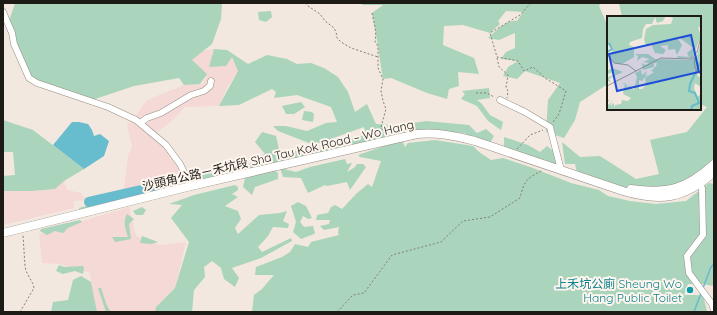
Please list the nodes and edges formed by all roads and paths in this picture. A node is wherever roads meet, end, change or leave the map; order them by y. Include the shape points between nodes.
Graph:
1 (305, 3) edge
2 (530, 3) edge
3 (3, 12) edge
4 (372, 14) dead end
5 (379, 57) junction
6 (497, 57) junction
7 (211, 81) dead end
8 (476, 93) dead end
9 (500, 100) joint
10 (506, 103) dead end
11 (140, 123) junction
12 (550, 127) junction
13 (398, 139) junction
14 (513, 154) junction
15 (714, 164) edge
16 (561, 170) junction
17 (542, 171) dead end
18 (714, 172) edge
19 (698, 181) junction
20 (192, 186) junction
21 (23, 232) dead end
22 (3, 233) edge
23 (714, 310) edge
24 (20, 312) edge
25 (337, 312) edge

1 - 5 path via 334,28 341,42
2 - 6 path via 520,15 490,33
3 - 11 street via 28,78 108,107
4 - 5 path
5 - 13 path via 378,68 383,79 381,91 386,109 381,127
6 - 10 path via 499,67 508,75
6 - 12 path via 518,61 524,71 533,66 545,78 566,91 559,114
7 - 11 street via 210,86 204,91 191,95
8 - 9 path via 487,93
9 - 12 street
11 - 20 street via 166,145
12 - 14 path via 530,135
12 - 16 street
13 - 14 main road, 沙頭角公路－禾坑段 Sha Tau Kok Road – Wo Hang via 417,134 444,134
13 - 20 main road, 沙頭角公路－禾坑段 Sha Tau Kok Road – Wo Hang
14 - 16 main road, 沙頭角公路－禾坑段 Sha Tau Kok Road – Wo Hang
15 - 19 main road, 沙頭角公路－禾坑段 Sha Tau Kok Road – Wo Hang
16 - 19 main road, 沙頭角公路－禾坑段 Sha Tau Kok Road – Wo Hang via 645,197 676,195 688,191
17 - 25 path via 523,185 520,198 490,217 464,221 441,242 392,255 364,293 353,295
18 - 19 main road, 沙頭角公路－禾坑段 Sha Tau Kok Road – Wo Hang
19 - 23 street via 702,188 703,235 687,256 689,273
20 - 22 main road, 沙頭角公路－禾坑段 Sha Tau Kok Road – Wo Hang
21 - 24 path via 26,272 34,288

